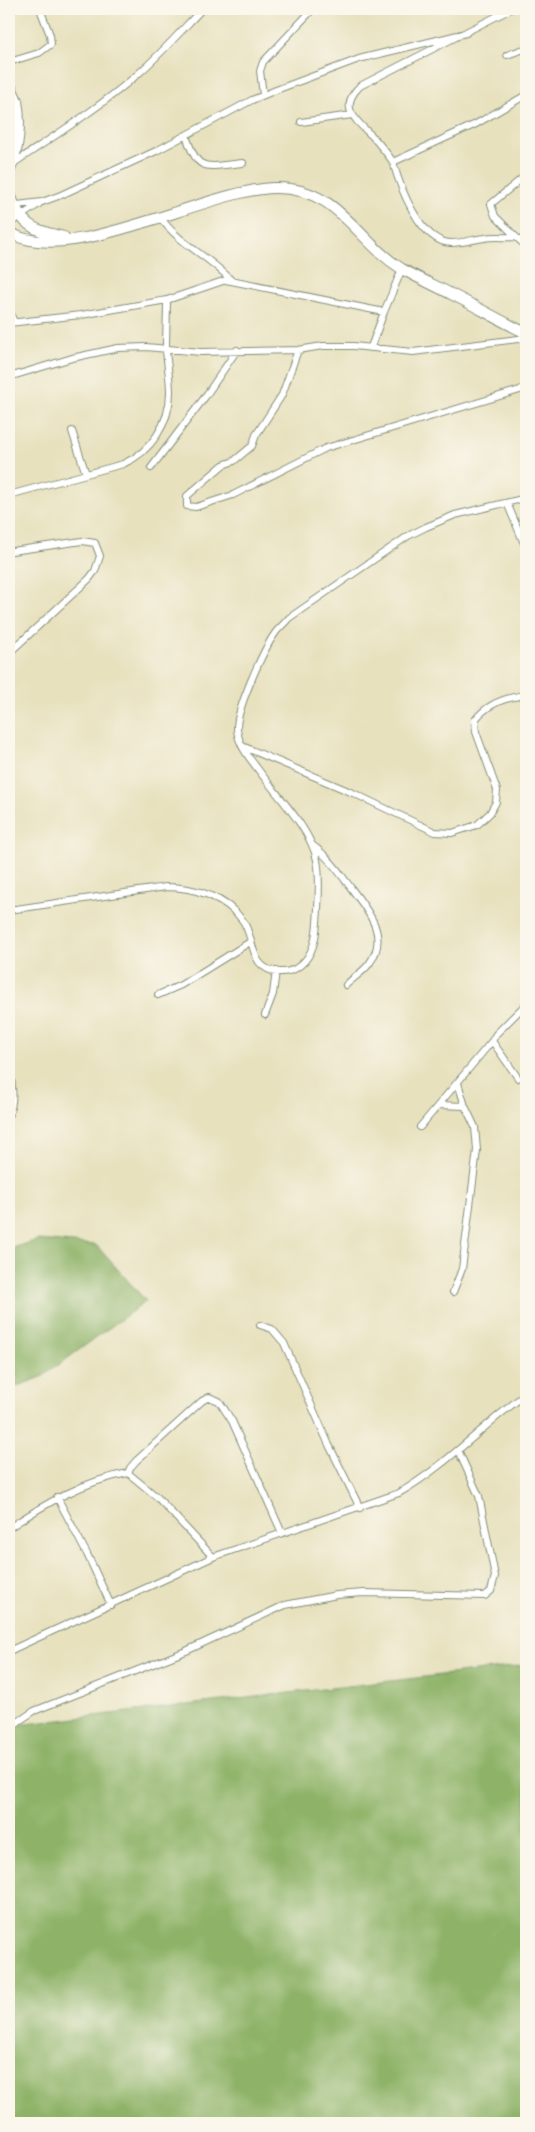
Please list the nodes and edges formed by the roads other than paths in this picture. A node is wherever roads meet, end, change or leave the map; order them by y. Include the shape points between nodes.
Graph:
1 (40, 9) edge
2 (202, 9) edge
3 (313, 9) edge
4 (511, 9) edge
5 (466, 33) junction
6 (526, 50) edge
7 (507, 55) dead end
8 (9, 62) edge
9 (9, 83) edge
10 (526, 95) edge
11 (262, 96) junction
12 (16, 100) junction
13 (9, 113) edge
14 (352, 115) junction
15 (301, 122) dead end
16 (186, 135) junction
17 (393, 162) junction
18 (243, 163) dead end
19 (11, 167) edge
20 (526, 175) edge
21 (9, 192) edge
22 (42, 202) junction
23 (11, 206) edge
24 (20, 216) junction
25 (160, 217) junction
26 (9, 224) edge
27 (9, 232) edge
28 (516, 237) junction
29 (75, 239) junction
30 (526, 246) edge
31 (402, 269) junction
32 (231, 280) junction
33 (167, 300) junction
34 (9, 310) edge
35 (384, 312) junction
36 (11, 322) edge
37 (526, 333) edge
38 (526, 338) edge
39 (371, 347) junction
40 (166, 348) junction
41 (237, 350) junction
42 (298, 350) junction
43 (9, 376) edge
44 (526, 386) edge
45 (72, 431) dead end
46 (151, 468) dead end
47 (86, 474) junction
48 (9, 495) edge
49 (526, 498) edge
50 (507, 504) junction
51 (526, 548) edge
52 (12, 551) dead end
53 (9, 654) edge
54 (526, 695) edge
55 (242, 746) junction
56 (312, 846) junction
57 (9, 910) edge
58 (250, 942) junction
59 (276, 971) junction
60 (346, 985) dead end
61 (158, 995) dead end
62 (526, 1004) edge
63 (266, 1015) dead end
64 (492, 1041) junction
65 (9, 1067) edge
66 (518, 1078) dead end
67 (458, 1083) junction
68 (439, 1105) junction
69 (465, 1106) junction
70 (9, 1114) edge
71 (420, 1127) dead end
72 (453, 1292) dead end
73 (260, 1324) dead end
74 (526, 1394) edge
75 (458, 1450) junction
76 (128, 1473) junction
77 (57, 1497) junction
78 (360, 1508) junction
79 (9, 1528) edge
80 (282, 1533) junction
81 (213, 1557) junction
82 (111, 1605) junction
83 (9, 1650) edge
84 (9, 1728) edge

1 - 8 street via 51,44 39,52
2 - 19 street via 119,90
3 - 11 street via 263,62
4 - 5 street
5 - 11 street via 360,60
5 - 14 street via 360,86 350,100
6 - 7 street
9 - 12 main road
10 - 17 street via 476,124
11 - 16 street
12 - 13 street
12 - 19 main road via 17,146
14 - 15 street
14 - 17 street
16 - 18 street via 198,163 206,166
16 - 22 street via 104,176
17 - 28 street via 407,200 433,236 450,243 487,237
20 - 28 street via 490,204 495,216
21 - 23 main road
22 - 23 street
22 - 24 street
23 - 24 main road
24 - 26 street
24 - 29 main road via 44,233
25 - 29 main road
25 - 31 main road via 246,191 276,188 302,191 322,199 343,214
25 - 32 street via 178,238
27 - 29 main road via 18,238 42,242
28 - 30 street
31 - 35 street
31 - 37 main road
32 - 33 street
32 - 35 street
33 - 36 street via 80,315
33 - 40 street
34 - 36 street
35 - 39 street
38 - 39 street via 428,351
39 - 42 street via 329,346
40 - 41 street via 201,352
40 - 43 street via 118,348
40 - 47 street via 169,405 151,445 134,460
41 - 42 street
41 - 46 street via 206,397
42 - 44 street via 282,395 252,446 187,496 187,506 196,507 233,495 326,448
45 - 47 street
47 - 48 street
49 - 50 street
50 - 51 street
50 - 55 street via 441,519 417,531 289,618 273,638 243,702 237,730
52 - 53 street via 89,541 98,547 100,556 96,571 89,579
54 - 55 street via 495,703 475,720 476,732 497,790 496,802 477,825 452,833 435,832 353,792
55 - 56 street via 302,827
56 - 59 street via 317,860 319,898 314,945 304,963 292,971
56 - 60 street via 327,856 376,925 378,940 375,952 368,964
57 - 58 street via 166,887 190,888 208,895 236,914 243,922
58 - 59 street via 258,962
58 - 61 street
59 - 63 street via 274,994
62 - 64 street
64 - 66 street
64 - 67 street
65 - 70 street via 12,1100
67 - 68 street
67 - 69 street
68 - 69 street
68 - 71 street
69 - 72 street via 475,1127 477,1150 462,1269
73 - 78 street via 272,1330 284,1343
74 - 75 street
75 - 78 street via 416,1484
75 - 84 street via 479,1496 495,1576 491,1591 485,1596 364,1593 285,1604 186,1651 34,1712
76 - 77 street via 104,1478
76 - 80 street via 132,1464 202,1401 213,1397 232,1421
76 - 81 street via 166,1506
77 - 79 street
77 - 82 street
78 - 80 street
80 - 81 street
81 - 82 street
82 - 83 street

